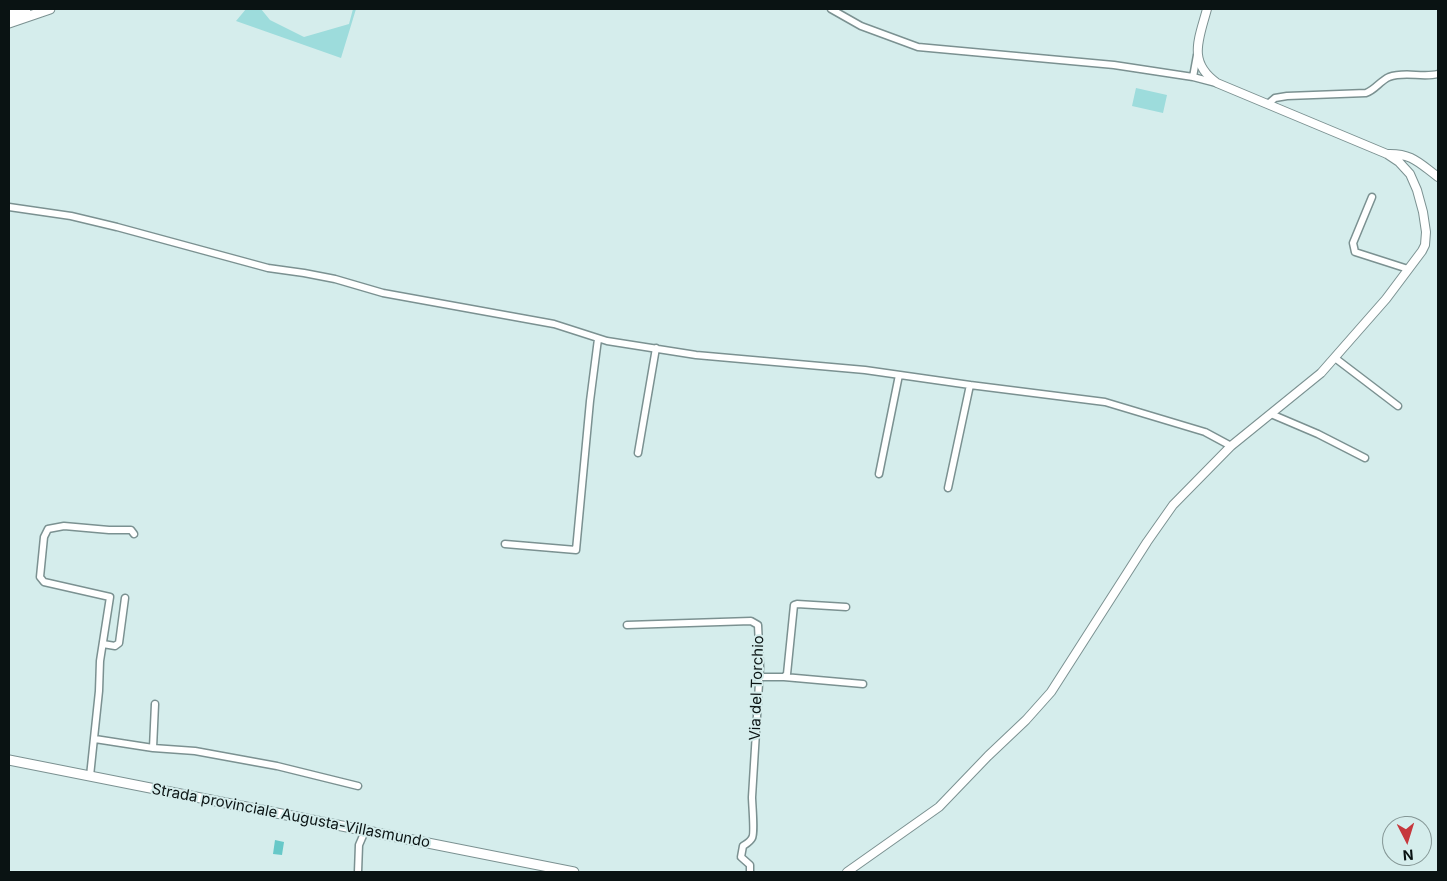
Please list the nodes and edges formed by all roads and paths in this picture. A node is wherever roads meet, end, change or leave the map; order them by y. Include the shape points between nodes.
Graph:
1 (26, 9) edge
2 (50, 9) edge
3 (831, 9) edge
4 (1207, 9) edge
5 (9, 15) edge
6 (9, 23) edge
7 (1197, 55) junction
8 (1438, 74) edge
9 (1193, 77) junction
10 (1216, 83) junction
11 (1268, 104) junction
12 (1387, 154) junction
13 (1438, 177) edge
14 (1372, 197) dead end
15 (9, 207) edge
16 (1408, 269) junction
17 (598, 339) junction
18 (656, 348) junction
19 (1335, 358) junction
20 (900, 375) junction
21 (970, 385) junction
22 (1398, 406) dead end
23 (1271, 414) junction
24 (1232, 446) junction
25 (638, 453) dead end
26 (1365, 458) dead end
27 (879, 474) dead end
28 (948, 488) dead end
29 (134, 534) dead end
30 (505, 544) dead end
31 (125, 598) dead end
32 (846, 607) dead end
33 (627, 625) dead end
34 (103, 644) junction
35 (759, 677) junction
36 (784, 677) junction
37 (863, 684) dead end
38 (155, 704) dead end
39 (95, 739) junction
40 (153, 748) junction
41 (9, 760) edge
42 (90, 776) junction
43 (358, 786) dead end
44 (365, 831) junction
45 (358, 872) edge
46 (574, 872) edge
47 (750, 872) edge
48 (847, 872) edge

1 - 5 main road
2 - 6 main road
3 - 9 street via 860,26 923,48 1114,65
4 - 7 street
7 - 9 street
7 - 10 street via 1204,73
8 - 11 street via 1388,78 1366,93 1287,96 1275,98
9 - 10 street
10 - 11 street
11 - 12 street
12 - 13 street via 1401,153 1412,157
12 - 16 street via 1410,174 1423,212 1425,245
14 - 16 street via 1353,250
15 - 17 street via 71,216 268,268 304,273 393,295 554,324
16 - 19 street
17 - 18 street
17 - 30 street via 576,550
18 - 20 street via 696,355
18 - 25 street
19 - 22 street
19 - 23 street
20 - 21 street
20 - 27 street
21 - 24 street via 1105,402 1206,432
21 - 28 street
23 - 24 street
23 - 26 street
24 - 48 street via 1173,505 1042,703 939,807
29 - 34 street via 131,530 64,526 54,526 45,532 41,581 110,596
31 - 34 street via 119,643 115,646
32 - 36 street via 794,605 787,674
33 - 35 street, Via del Torchio via 751,622 758,625
34 - 39 street
35 - 36 street
35 - 47 street, Via del Torchio via 752,797 754,831 752,840 743,846 741,857 750,864
36 - 37 street
38 - 40 street
39 - 40 street
39 - 42 street
40 - 43 street via 195,751 276,766
41 - 42 main road, Strada provinciale Augusta-Villasmundo
42 - 44 main road, Strada provinciale Augusta-Villasmundo
44 - 45 street via 358,845
44 - 46 main road, Strada provinciale Augusta-Villasmundo

